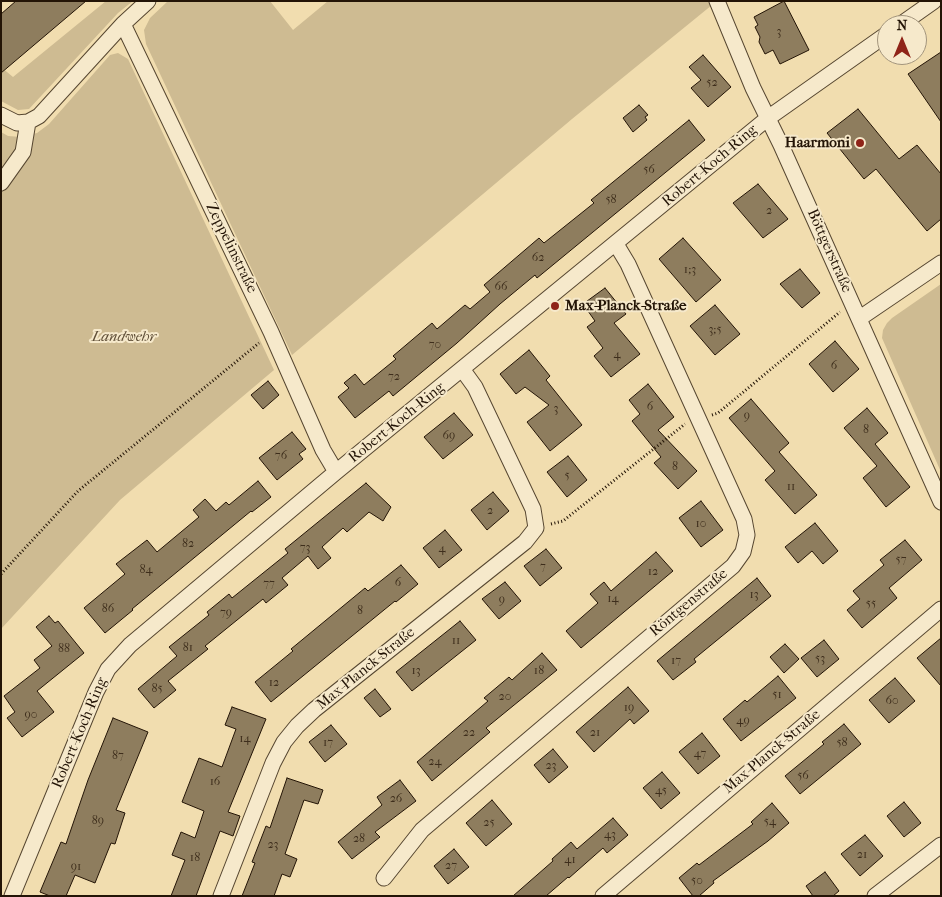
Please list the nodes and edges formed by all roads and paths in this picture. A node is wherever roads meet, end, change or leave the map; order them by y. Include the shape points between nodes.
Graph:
1 (148, 1) edge
2 (717, 1) edge
3 (934, 1) edge
4 (914, 15) edge
5 (123, 24) junction
6 (877, 41) edge
7 (1, 115) edge
8 (768, 118) junction
9 (28, 122) junction
10 (1, 183) edge
11 (616, 244) junction
12 (941, 263) edge
13 (860, 318) junction
14 (271, 332) junction
15 (462, 369) junction
16 (336, 472) junction
17 (941, 502) edge
18 (1, 574) edge
19 (941, 609) edge
20 (941, 845) edge
21 (384, 878) dead end
22 (12, 896) edge
23 (221, 896) edge
24 (603, 896) edge
25 (875, 896) edge

1 - 5 street
2 - 8 street, Böttgerstraße
3 - 4 street
5 - 9 street via 38,116
5 - 14 street, Zeppelinstraße
6 - 8 street, Robert-Koch-Ring
7 - 9 street via 17,123
8 - 11 street, Robert-Koch-Ring
8 - 13 street, Böttgerstraße
9 - 10 street via 23,152
11 - 15 street, Robert-Koch-Ring
11 - 21 street, Röntgenstraße via 744,519 747,535 743,552 733,566 422,830
12 - 13 street
13 - 17 street, Böttgerstraße
14 - 16 street, Zeppelinstraße via 323,450
14 - 18 path via 78,491
15 - 16 street, Robert-Koch-Ring
15 - 23 street, Max-Planck-Straße via 475,388 533,509 536,528 525,542 297,726 273,763
16 - 22 street, Robert-Koch-Ring via 130,645 108,668
19 - 24 street, Max-Planck-Straße
20 - 25 street

